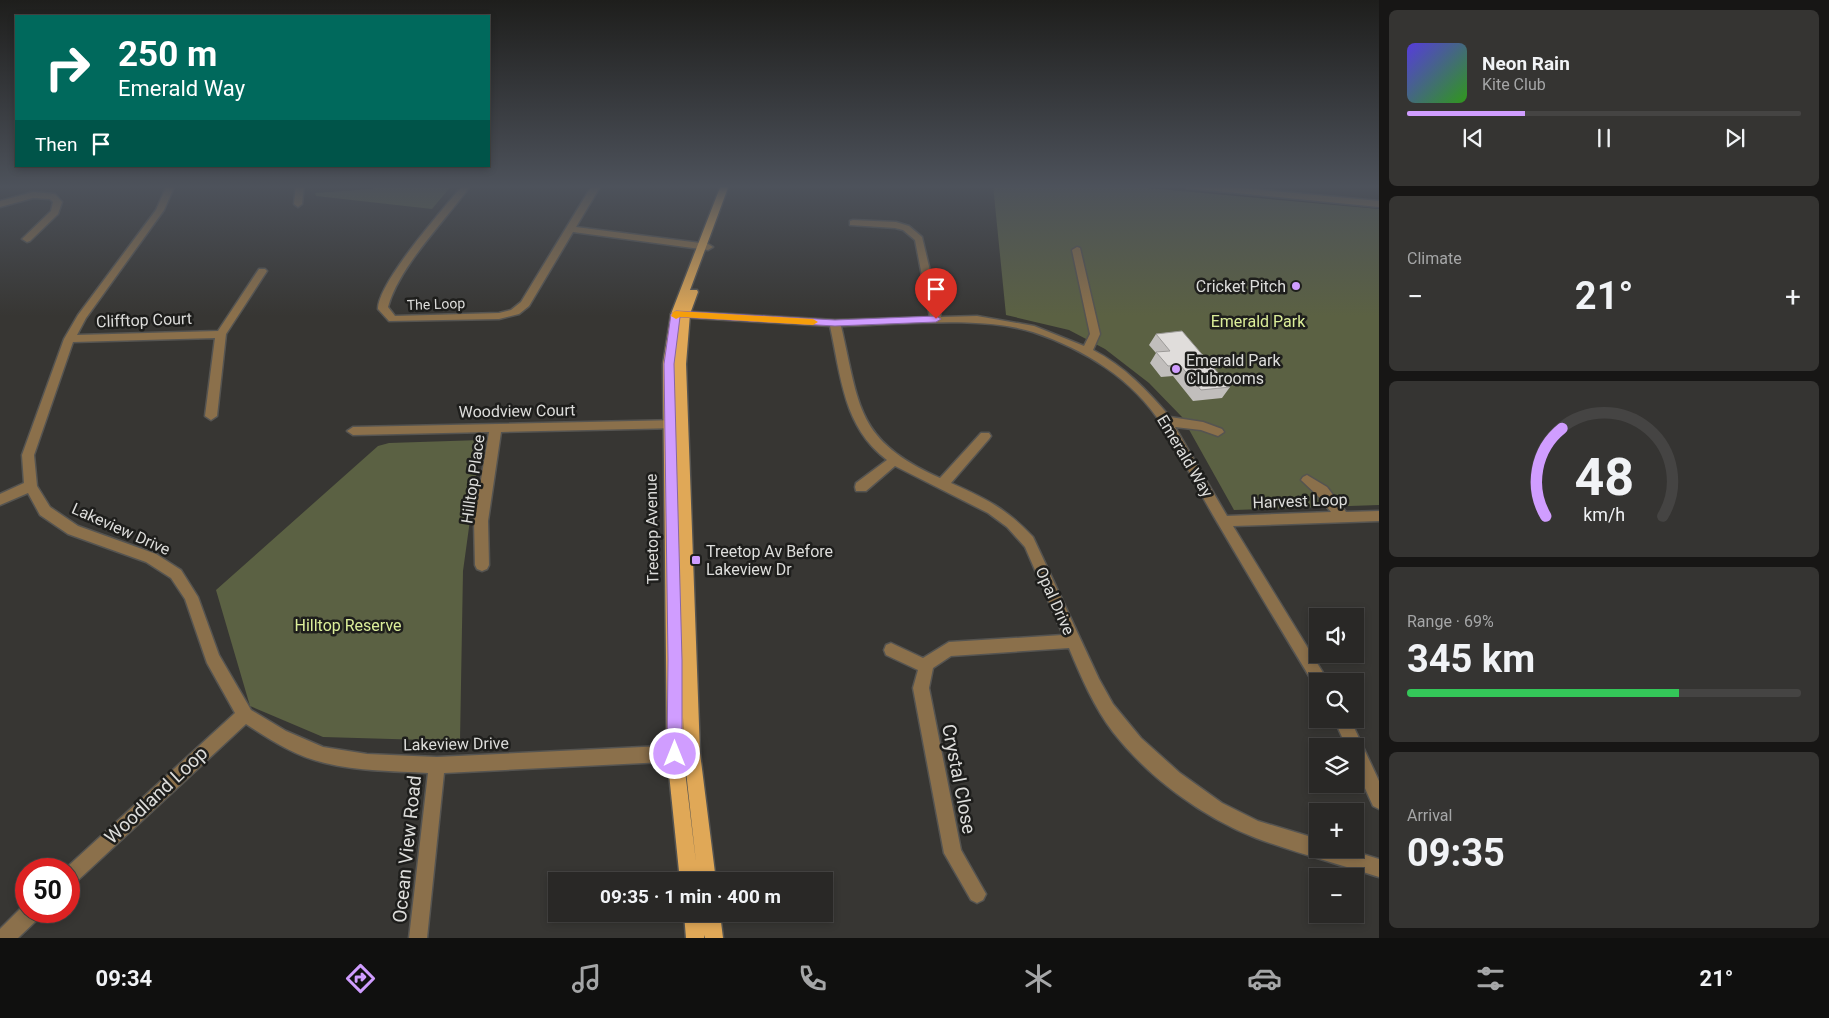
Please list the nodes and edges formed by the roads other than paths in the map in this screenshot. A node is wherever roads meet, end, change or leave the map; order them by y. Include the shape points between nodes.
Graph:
1 (37, 229) edge
2 (146, 229) edge
3 (434, 229) edge
4 (570, 229) joint
5 (710, 229) edge
6 (712, 229) edge
7 (907, 229) edge
8 (27, 239) dead end
9 (704, 246) junction
10 (1077, 250) dead end
11 (262, 271) dead end
12 (681, 314) junction
13 (936, 319) junction
14 (835, 323) junction
15 (221, 334) junction
16 (69, 339) junction
17 (1087, 351) junction
18 (212, 416) dead end
19 (1166, 421) junction
20 (676, 424) junction
21 (496, 428) junction
22 (353, 431) dead end
23 (1218, 432) dead end
24 (985, 436) dead end
25 (895, 460) junction
26 (1307, 480) dead end
27 (942, 484) junction
28 (31, 486) junction
29 (861, 487) dead end
30 (0, 500) edge
31 (1342, 516) junction
32 (1379, 516) edge
33 (1223, 521) junction
34 (482, 565) dead end
35 (1073, 641) junction
36 (891, 650) dead end
37 (926, 667) junction
38 (1315, 673) edge
39 (245, 715) junction
40 (1346, 728) edge
41 (692, 753) junction
42 (675, 754) junction
43 (437, 764) junction
44 (1379, 800) edge
45 (1309, 846) edge
46 (1347, 858) edge
47 (80, 867) edge
48 (1379, 868) edge
49 (688, 872) edge
50 (706, 872) edge
51 (977, 894) dead end
52 (693, 922) edge
53 (712, 922) edge
54 (20, 923) edge
55 (4, 938) edge
56 (418, 938) edge
57 (695, 938) edge
58 (714, 938) edge

1 - 8 street
2 - 16 street, Lakeview Drive
3 - 4 street, The Loop via 391,286 383,306 384,312 393,319 499,316 515,312 525,304
4 - 9 street
5 - 9 main road, Treetop Avenue
6 - 9 main road, Treetop Avenue
7 - 13 street via 919,239
9 - 12 main road, Treetop Avenue
10 - 17 street via 1095,334
11 - 15 street
12 - 14 street, Emerald Way
12 - 20 main road, Treetop Avenue
13 - 14 street, Emerald Way
13 - 17 street, Emerald Way via 977,319 1034,329
14 - 25 street, Opal Drive via 854,405 863,428 874,443
15 - 16 street, Clifftop Court
15 - 18 street
16 - 28 street, Lakeview Drive via 28,455
17 - 19 street, Emerald Way via 1125,377
19 - 23 street via 1203,426
19 - 33 street, Emerald Way
20 - 21 street, Woodview Court
20 - 41 main road, Treetop Avenue
20 - 42 main road, Treetop Avenue
21 - 22 street, Woodview Court
21 - 34 street, Hilltop Place via 481,521
24 - 27 street
25 - 27 street, Opal Drive
25 - 29 street
26 - 31 street via 1322,491
27 - 35 street, Opal Drive via 1008,520 1028,540
28 - 30 street
28 - 39 street, Lakeview Drive via 45,511 73,530 152,558 176,574 192,596 212,658
31 - 32 street, Harvest Loop
31 - 33 street, Harvest Loop
33 - 38 street, Emerald Way
35 - 37 street via 949,649
35 - 45 street, Opal Drive via 1107,710 1136,745 1176,781 1221,811 1255,828
36 - 37 street
37 - 51 street, Crystal Close via 922,688 954,854
39 - 43 street, Lakeview Drive via 280,737 323,755 368,762
39 - 47 street, Woodland Loop
40 - 44 street
41 - 42 street, Lakeview Drive
41 - 50 main road, Treetop Avenue
42 - 43 street, Lakeview Drive
42 - 49 main road, Treetop Avenue
43 - 56 street, Ocean View Road
46 - 48 street, Opal Drive
52 - 57 main road
53 - 58 main road
54 - 55 street

